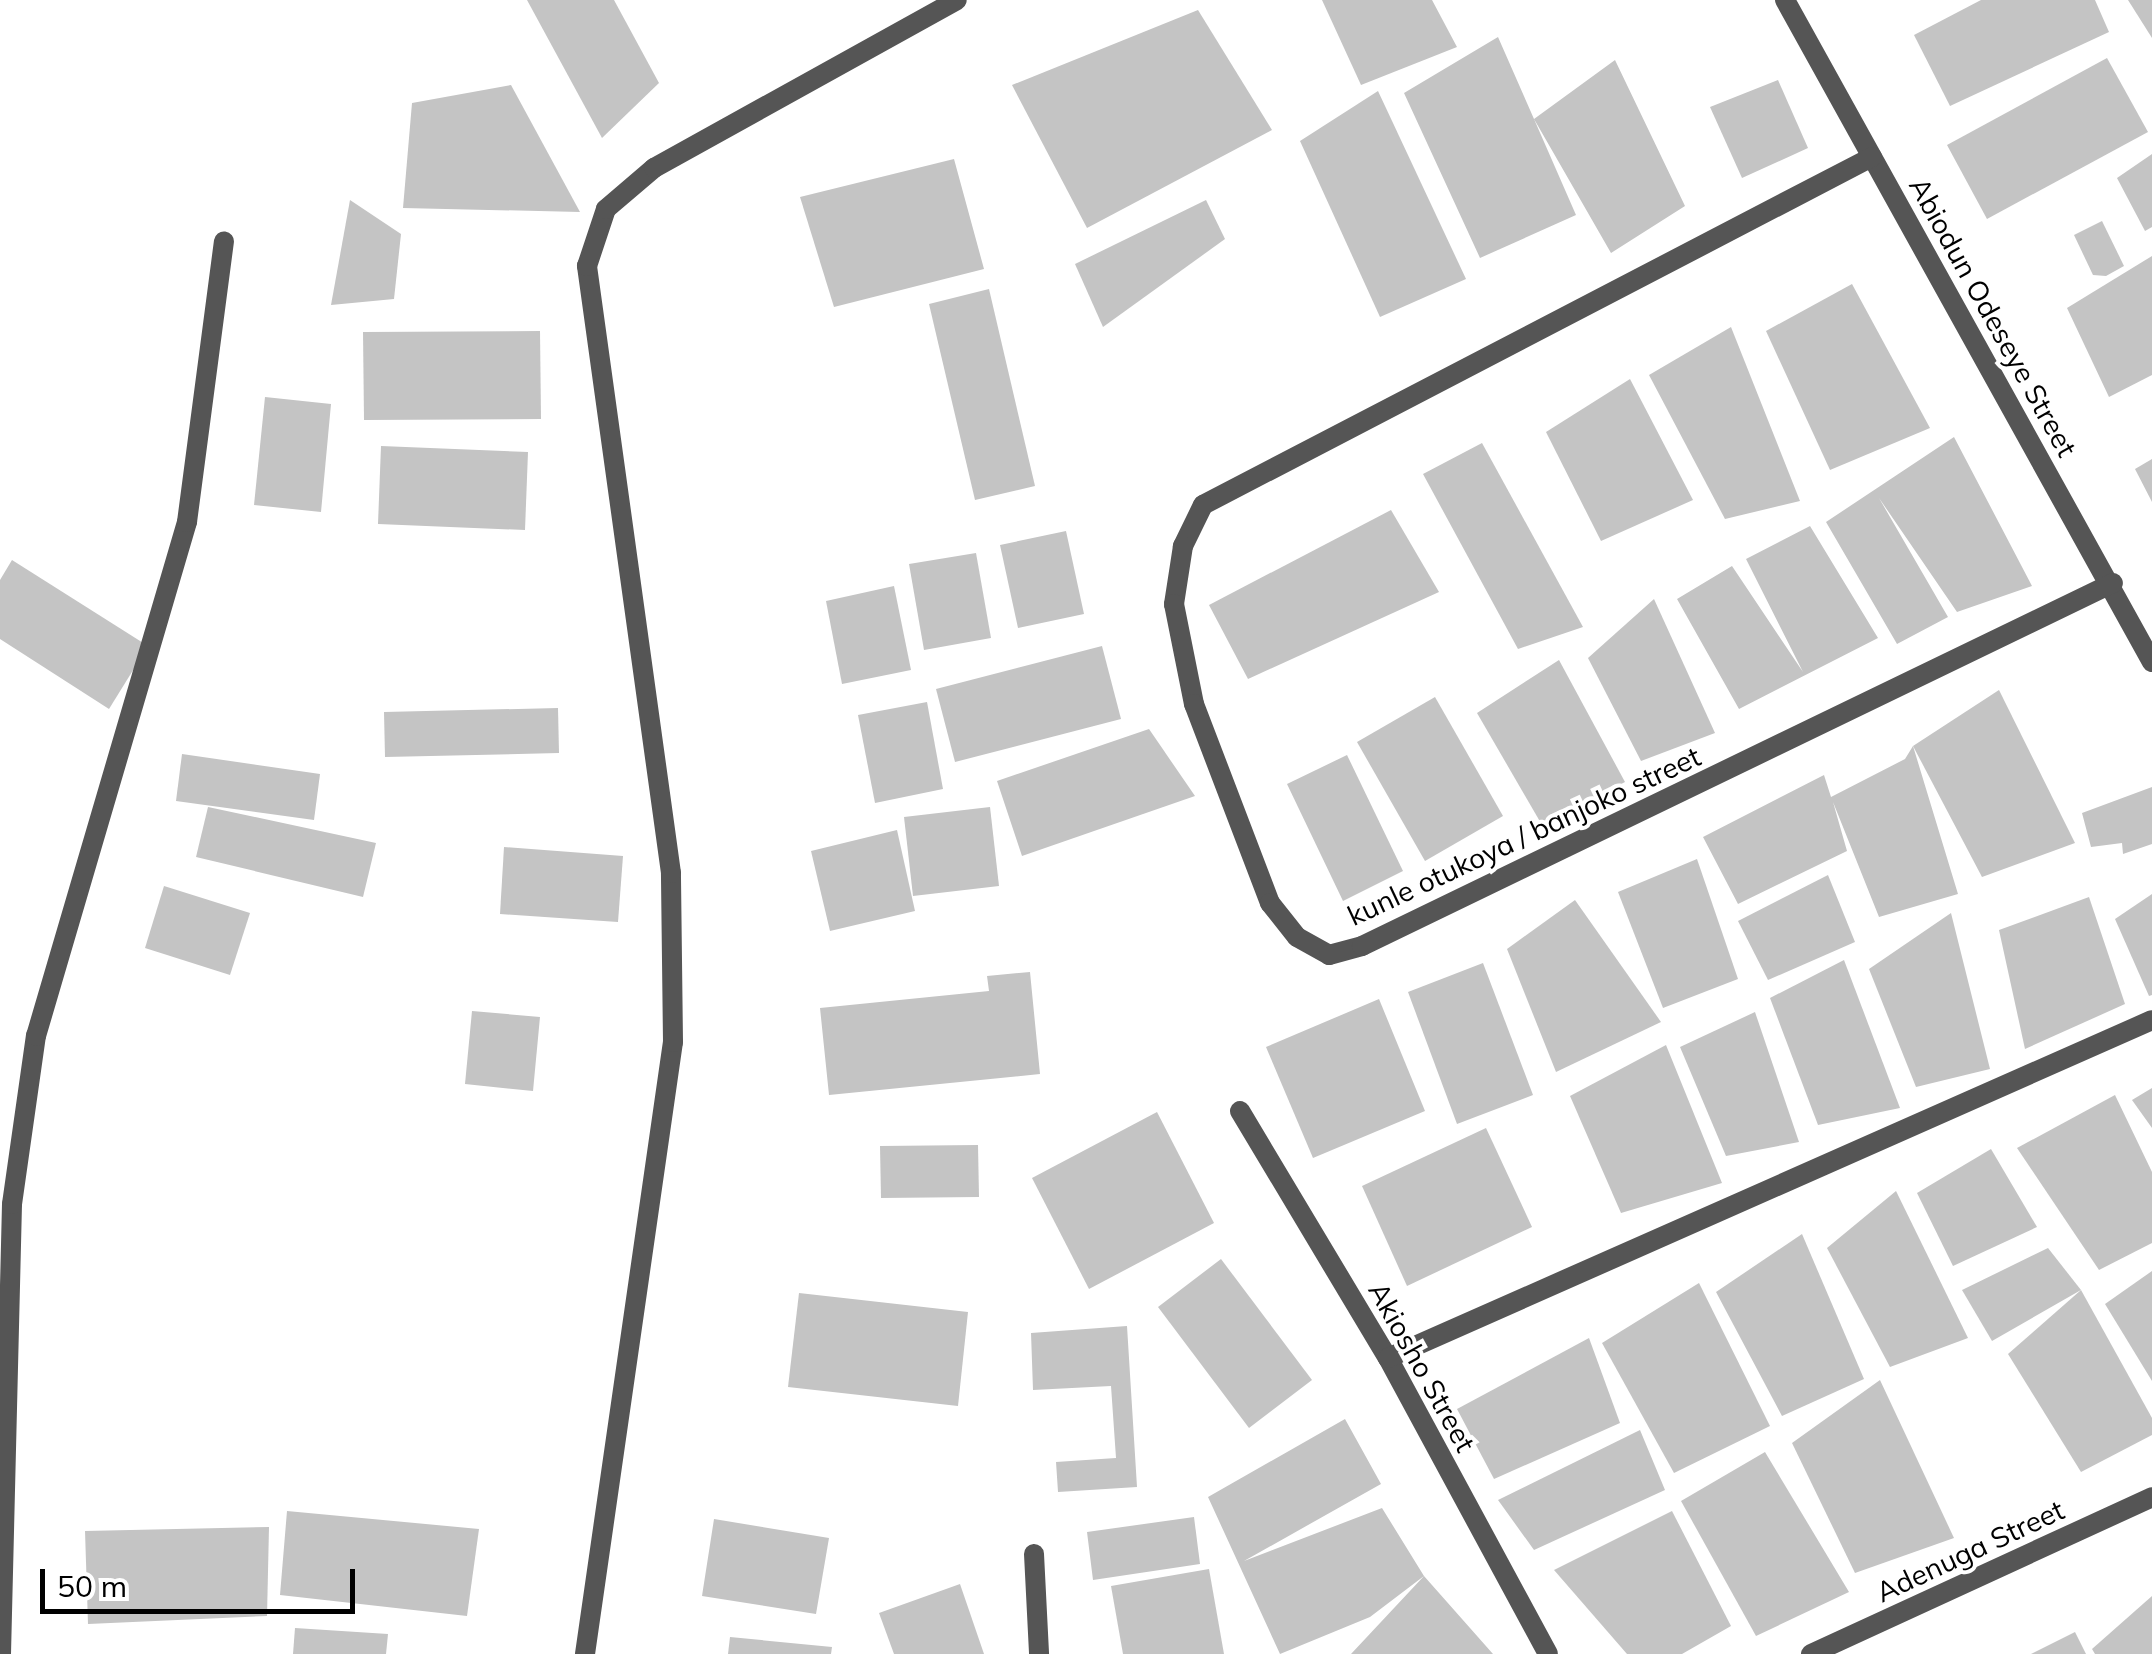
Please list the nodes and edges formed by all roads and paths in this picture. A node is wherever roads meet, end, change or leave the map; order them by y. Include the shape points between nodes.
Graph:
1 (958, 0) edge
2 (1785, 0) edge
3 (1872, 157) junction
4 (224, 241) dead end
5 (2113, 583) junction
6 (2152, 662) edge
7 (2152, 1020) edge
8 (1240, 1111) dead end
9 (1388, 1358) junction
10 (2152, 1497) edge
11 (1034, 1554) dead end
12 (1, 1654) edge
13 (584, 1654) edge
14 (1040, 1654) edge
15 (1548, 1654) edge
16 (1811, 1654) edge

1 - 13 street via 654,168 606,210 587,266 671,873 673,1042
2 - 3 street, Abiodun Odeseye Street
3 - 5 street, Abiodun Odeseye Street
3 - 5 street, kunle otukoya / banjoko street via 1204,505 1183,546 1174,604 1194,704 1270,902 1297,938 1329,954 1362,946
4 - 12 street via 187,522 36,1036 12,1204
5 - 6 street, Abiodun Odeseye Street
7 - 9 street
8 - 9 street, Akiosho Street
9 - 15 street, Akiosho Street
10 - 16 street, Adenuga Street
11 - 14 street

